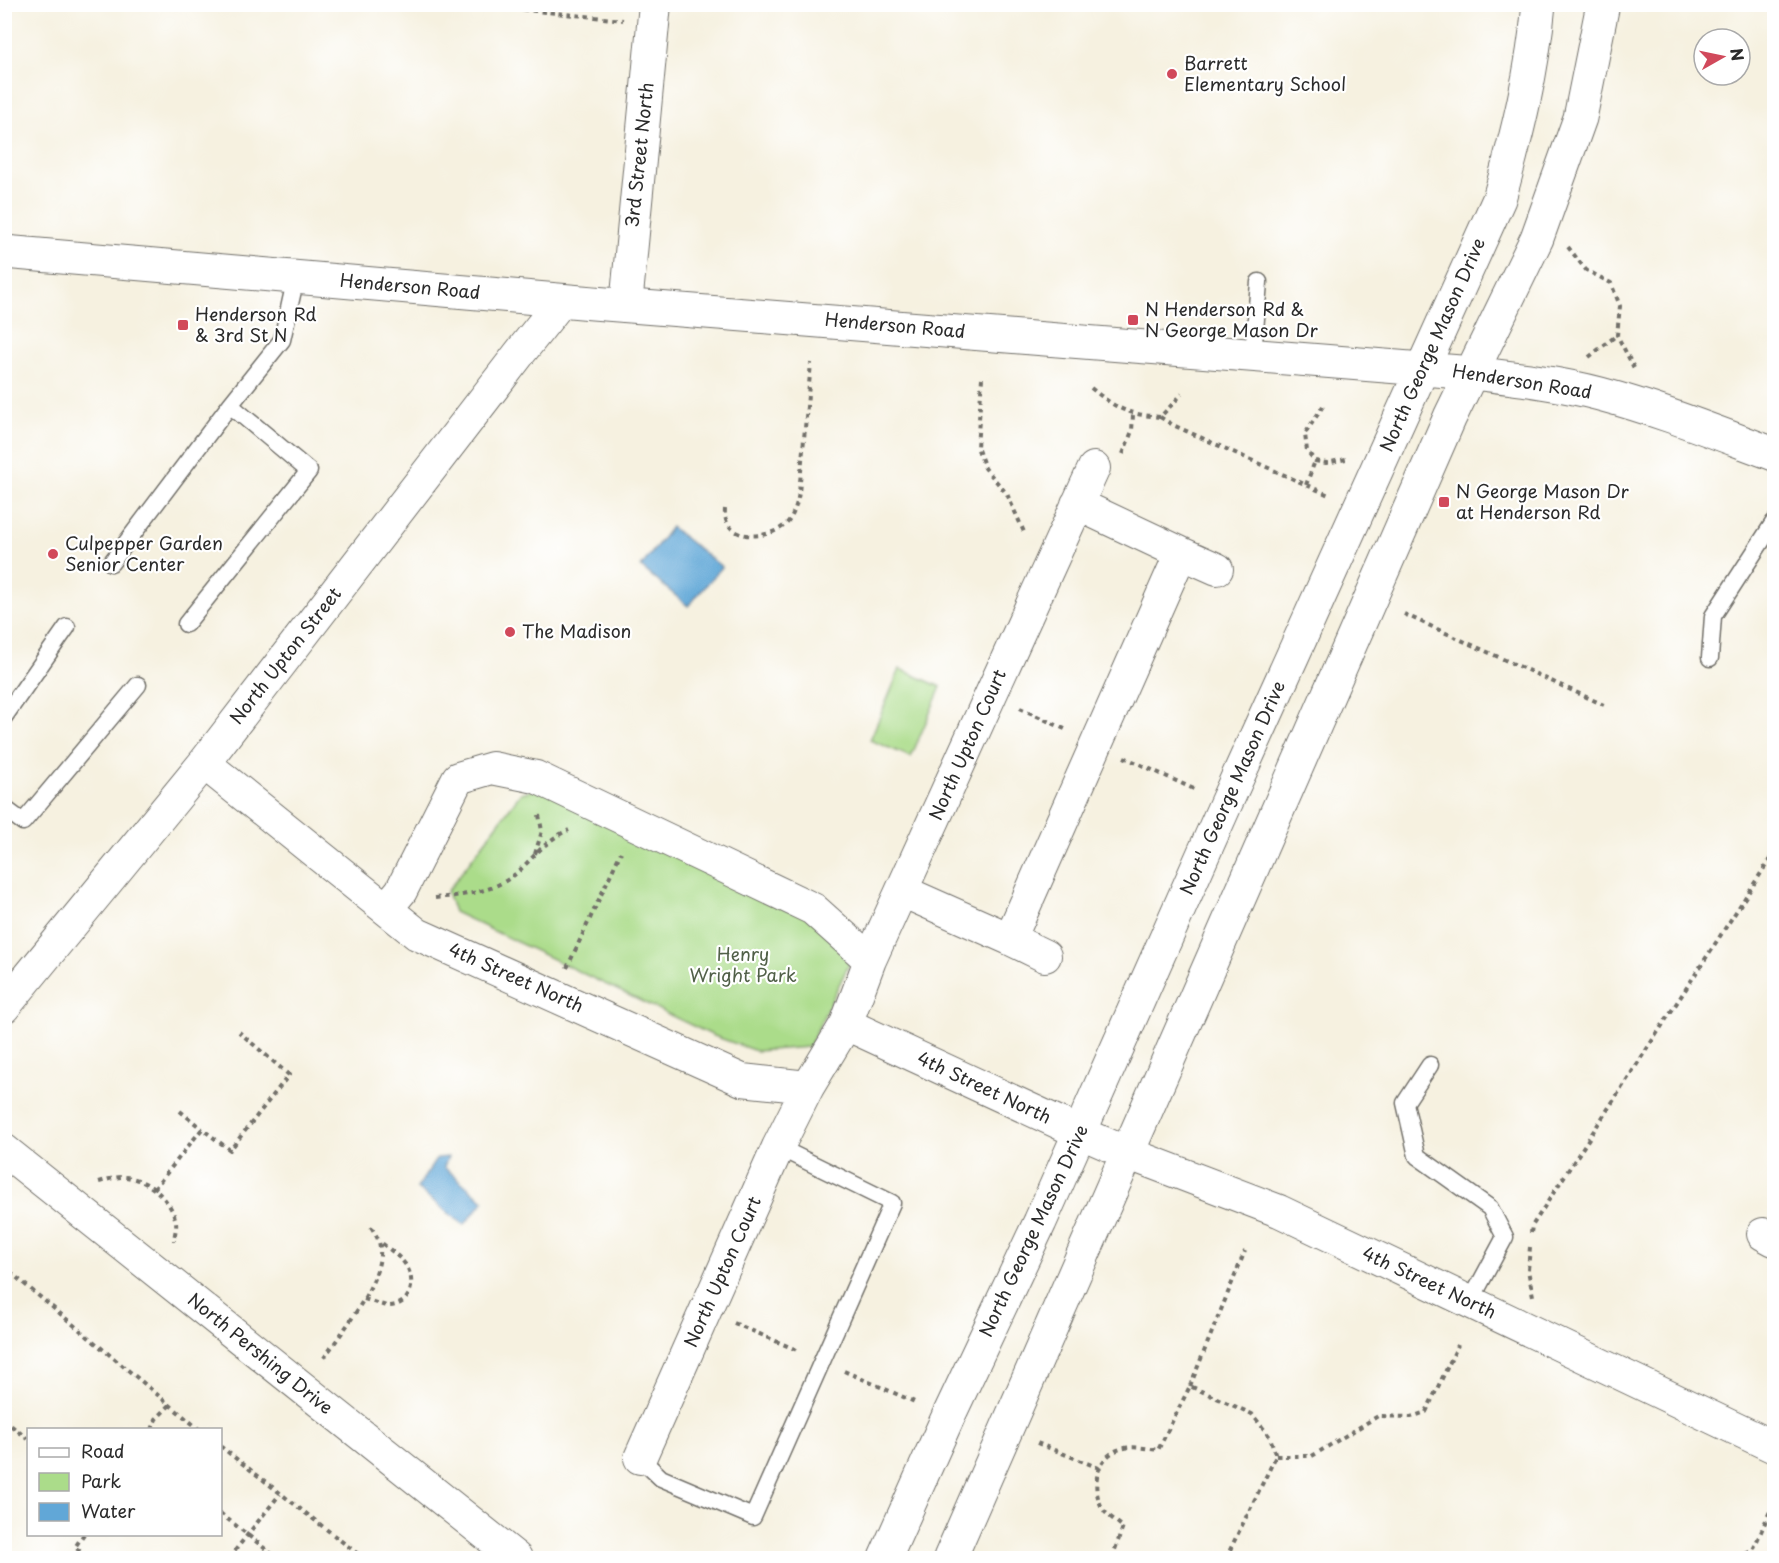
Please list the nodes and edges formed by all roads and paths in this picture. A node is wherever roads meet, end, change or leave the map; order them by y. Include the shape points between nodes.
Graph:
1 (469, 4) edge
2 (1539, 4) edge
3 (1603, 4) edge
4 (654, 14) edge
5 (1563, 241) dead end
6 (4, 252) edge
7 (296, 277) junction
8 (1258, 282) dead end
9 (562, 300) junction
10 (626, 306) junction
11 (1617, 335) junction
12 (1253, 355) junction
13 (1587, 359) dead end
14 (811, 363) dead end
15 (1423, 368) junction
16 (1634, 369) dead end
17 (1473, 373) junction
18 (982, 378) dead end
19 (1090, 388) dead end
20 (1182, 394) dead end
21 (230, 405) junction
22 (1323, 406) dead end
23 (1160, 417) junction
24 (1774, 454) edge
25 (1348, 458) dead end
26 (1315, 460) junction
27 (1094, 468) dead end
28 (1306, 485) junction
29 (1331, 496) dead end
30 (1077, 504) junction
31 (725, 509) dead end
32 (1774, 522) edge
33 (1024, 532) dead end
34 (1181, 553) junction
35 (111, 563) dead end
36 (1217, 569) dead end
37 (1404, 614) dead end
38 (186, 624) dead end
39 (68, 627) dead end
40 (1710, 658) dead end
41 (138, 685) dead end
42 (1011, 705) dead end
43 (1604, 705) dead end
44 (4, 717) edge
45 (1072, 732) dead end
46 (1118, 754) dead end
47 (204, 762) junction
48 (1226, 803) junction
49 (4, 808) edge
50 (538, 810) dead end
51 (574, 828) dead end
52 (621, 851) dead end
53 (1774, 853) edge
54 (534, 855) junction
55 (902, 891) junction
56 (435, 898) dead end
57 (386, 909) junction
58 (1010, 939) junction
59 (1045, 956) dead end
60 (870, 960) junction
61 (562, 978) dead end
62 (4, 1007) edge
63 (846, 1024) junction
64 (239, 1032) dead end
65 (1430, 1065) dead end
66 (808, 1087) junction
67 (180, 1111) dead end
68 (202, 1129) junction
69 (1079, 1132) junction
70 (778, 1147) junction
71 (4, 1150) edge
72 (1127, 1153) junction
73 (99, 1182) dead end
74 (154, 1189) junction
75 (370, 1225) dead end
76 (174, 1241) dead end
77 (379, 1241) junction
78 (1245, 1251) dead end
79 (10, 1272) dead end
80 (364, 1299) junction
81 (1470, 1302) junction
82 (1534, 1302) dead end
83 (705, 1311) junction
84 (1458, 1345) dead end
85 (324, 1358) dead end
86 (822, 1361) junction
87 (1190, 1386) junction
88 (170, 1405) junction
89 (948, 1417) junction
90 (4, 1420) edge
91 (153, 1428) edge
92 (198, 1428) edge
93 (27, 1438) edge
94 (1034, 1441) dead end
95 (1774, 1447) edge
96 (222, 1448) edge
97 (1276, 1456) junction
98 (640, 1458) joint
99 (1099, 1468) junction
100 (280, 1494) junction
101 (1774, 1502) edge
102 (222, 1515) edge
103 (247, 1534) junction
104 (83, 1536) edge
105 (1229, 1552) junction
106 (88, 1558) edge
107 (229, 1558) edge
108 (277, 1558) edge
109 (363, 1558) edge
110 (516, 1558) edge
111 (885, 1558) edge
112 (950, 1558) edge
113 (1112, 1558) edge
114 (1226, 1558) edge
115 (1231, 1558) edge
116 (1738, 1558) edge

1 - 4 path
2 - 15 main road, North George Mason Drive via 1522,116 1499,200
3 - 17 main road via 1580,118 1541,227
4 - 10 street, 3rd Street North
5 - 11 path via 1586,270 1611,284 1620,306
6 - 7 main road, Henderson Road
7 - 9 main road, Henderson Road
7 - 21 lane via 282,340
8 - 12 lane
9 - 10 main road, Henderson Road
9 - 47 street, North Upton Street
10 - 12 main road, Henderson Road
11 - 13 path
11 - 16 path
12 - 15 main road, Henderson Road
14 - 31 path via 799,493 787,524 772,532 742,534 730,530 724,520
15 - 17 main road, Henderson Road
15 - 48 main road, North George Mason Drive
17 - 24 main road, Henderson Road via 1600,394
17 - 72 main road via 1445,427
18 - 33 path via 977,447 985,468 1007,494
19 - 23 path via 1133,415
20 - 23 path
21 - 35 lane
21 - 38 lane via 309,471
22 - 26 path via 1305,435 1307,451
23 - 28 path
25 - 26 path via 1326,463
26 - 28 path
27 - 30 street, North Upton Court
28 - 29 path
30 - 34 street
30 - 55 street, North Upton Court
32 - 40 lane via 1713,616
34 - 36 street
34 - 58 street
37 - 43 path
39 - 44 lane
41 - 49 lane via 16,826
42 - 45 path
46 - 48 path
47 - 57 street, 4th Street North
47 - 62 street, North Upton Street
48 - 69 main road, North George Mason Drive
50 - 54 path via 542,831
51 - 54 path via 549,840
52 - 61 path
53 - 82 path via 1532,1226 1528,1270
54 - 56 path via 498,886 470,895
55 - 58 street
55 - 60 street, North Upton Court
57 - 60 street via 401,891 458,778 492,768 536,777 813,909
57 - 66 street, 4th Street North via 417,934 742,1080
58 - 59 street
60 - 63 street, North Upton Court
63 - 66 street
63 - 69 street, 4th Street North
64 - 68 path via 289,1075 230,1150
65 - 81 lane via 1405,1103 1417,1155 1490,1208 1505,1237
66 - 70 street, North Upton Court
67 - 68 path
68 - 74 path
69 - 72 street, 4th Street North
69 - 89 main road, North George Mason Drive
70 - 83 street, North Upton Court
70 - 86 lane via 892,1203
71 - 110 street, North Pershing Drive
72 - 81 street, 4th Street North via 1280,1211
72 - 112 main road
73 - 74 path via 131,1178
74 - 76 path via 171,1208 176,1224
75 - 77 path
77 - 80 path via 378,1268
77 - 80 path via 404,1262 411,1290 406,1300 398,1304 387,1306
78 - 87 path
79 - 88 path
80 - 85 path
81 - 95 street, 4th Street North
83 - 86 path
83 - 98 street, North Upton Court
84 - 97 path via 1426,1412 1411,1418 1378,1416 1312,1456
86 - 89 path
86 - 98 lane via 753,1517 661,1478
87 - 97 path via 1252,1414 1270,1437
87 - 99 path via 1158,1450 1136,1447 1112,1452
88 - 91 path
88 - 92 path
89 - 111 main road, North George Mason Drive
90 - 93 path
94 - 99 path
96 - 100 path
97 - 105 path
99 - 113 path via 1095,1484 1104,1510 1123,1527
100 - 103 path
100 - 109 path
101 - 116 path via 1754,1550
102 - 103 path
103 - 107 path
103 - 108 path
104 - 106 path via 75,1547
105 - 114 path
105 - 115 path

